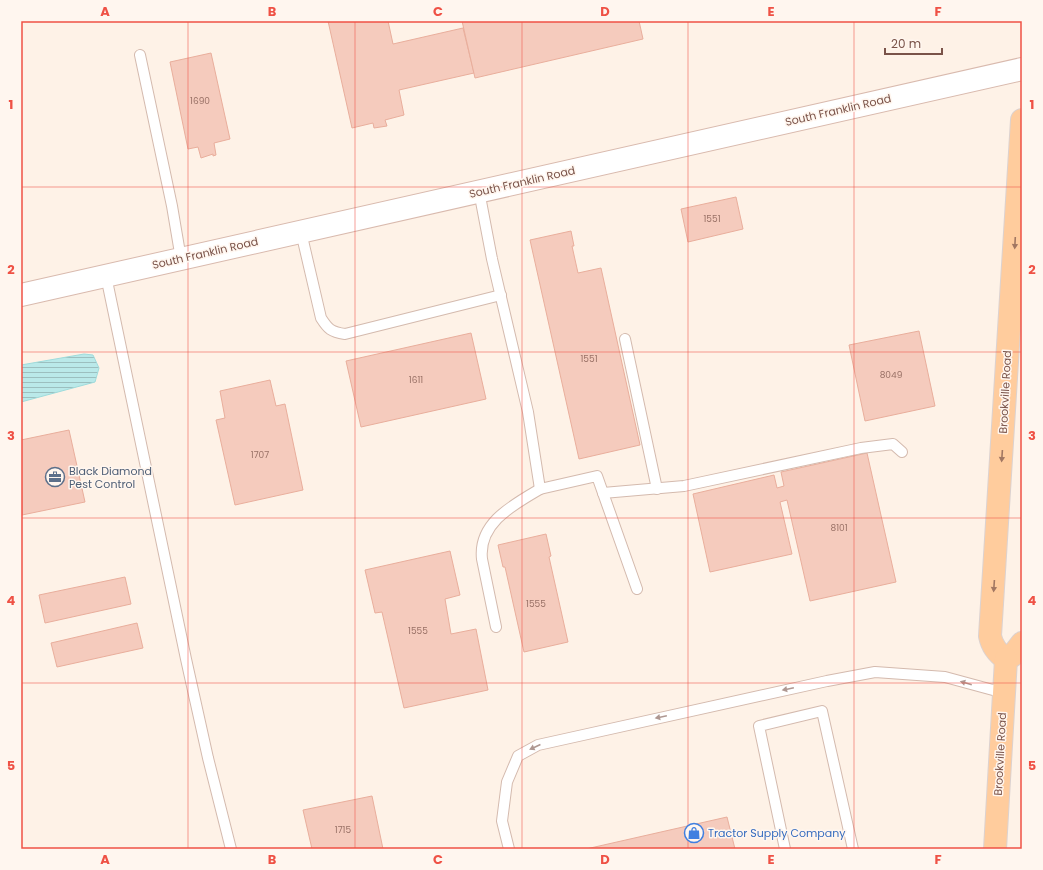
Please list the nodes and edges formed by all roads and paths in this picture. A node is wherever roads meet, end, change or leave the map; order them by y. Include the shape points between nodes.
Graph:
1 (140, 55) dead end
2 (1022, 69) edge
3 (1022, 120) edge
4 (480, 191) junction
5 (301, 232) junction
6 (181, 259) junction
7 (106, 276) junction
8 (21, 295) edge
9 (501, 295) junction
10 (625, 339) dead end
11 (902, 452) dead end
12 (657, 489) junction
13 (540, 490) junction
14 (603, 493) junction
15 (637, 589) dead end
16 (496, 627) dead end
17 (1022, 643) edge
18 (1006, 659) junction
19 (1004, 693) junction
20 (231, 849) edge
21 (509, 849) edge
22 (785, 849) edge
23 (853, 849) edge
24 (995, 849) edge

1 - 6 lane
2 - 4 main road, South Franklin Road
3 -> 18 main road, Brookville Road via 990,636 996,650
4 - 5 main road, South Franklin Road
4 - 9 lane
5 - 6 main road, South Franklin Road
5 - 9 lane via 320,318 335,332 345,334
6 - 7 main road, South Franklin Road
7 - 8 main road, South Franklin Road
7 - 20 lane via 186,659
9 - 13 lane via 528,412
10 - 12 lane
11 - 12 lane via 893,444 861,448 684,486
12 - 14 lane
13 - 14 lane via 597,476
13 - 16 lane via 503,514 490,526 482,542 482,559
14 - 15 lane
17 - 18 main road via 1012,656
18 - 19 main road, Brookville Road
19 -> 21 lane via 945,677 875,672 538,745 518,756 507,782 502,822
19 - 24 main road, Brookville Road
22 - 23 lane via 759,726 822,711

